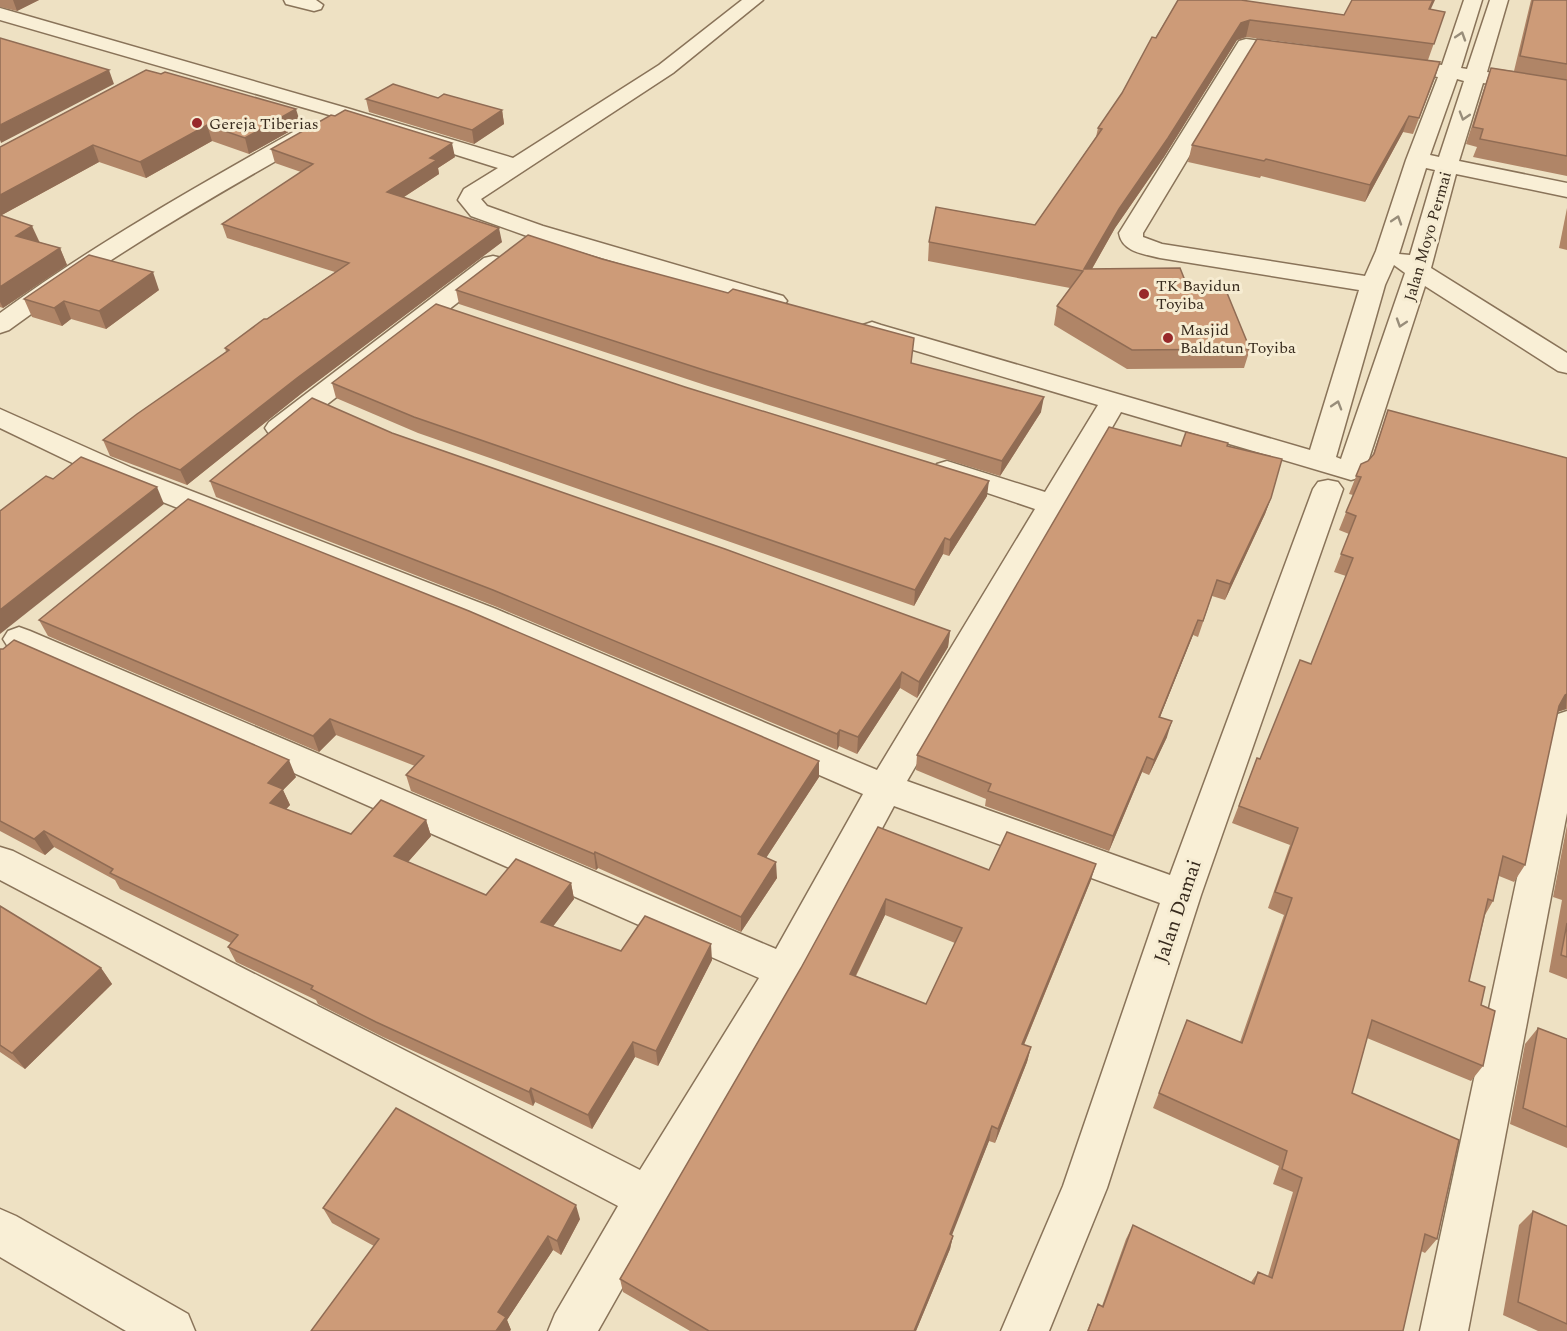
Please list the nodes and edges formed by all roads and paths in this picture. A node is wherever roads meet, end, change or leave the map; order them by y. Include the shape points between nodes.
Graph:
1 (293, 0) edge
2 (754, 0) edge
3 (1473, 0) edge
4 (1499, 0) edge
5 (314, 5) dead end
6 (0, 14) edge
7 (22, 20) junction
8 (0, 31) edge
9 (1314, 54) edge
10 (1371, 61) edge
11 (173, 64) junction
12 (1450, 71) junction
13 (153, 75) edge
14 (1475, 75) junction
15 (1567, 90) edge
16 (343, 113) junction
17 (1416, 160) junction
18 (516, 166) junction
19 (1447, 166) junction
20 (1567, 190) edge
21 (535, 231) junction
22 (1388, 250) junction
23 (1418, 271) junction
24 (1373, 285) junction
25 (434, 307) junction
26 (796, 308) edge
27 (467, 318) edge
28 (853, 324) edge
29 (0, 325) edge
30 (1567, 365) edge
31 (313, 401) junction
32 (1114, 401) junction
33 (341, 413) edge
34 (0, 417) edge
35 (260, 443) edge
36 (922, 462) edge
37 (1333, 474) junction
38 (215, 479) edge
39 (189, 500) junction
40 (1052, 504) junction
41 (162, 522) edge
42 (22, 637) edge
43 (1567, 724) edge
44 (885, 788) junction
45 (0, 862) edge
46 (1182, 895) junction
47 (786, 971) junction
48 (648, 1198) junction
49 (0, 1232) edge
50 (171, 1331) edge
51 (572, 1331) edge
52 (1025, 1331) edge
53 (1444, 1331) edge

1 - 5 street
2 - 18 street via 666,69
12 -> 3 street, Jalan Moyo Permai
4 - 14 street, Jalan Moyo Permai
6 - 7 street
7 - 8 street
7 - 11 street
9 - 24 street via 1246,45 1131,233 1132,240 1160,251
10 - 12 street
11 - 13 street
11 - 16 street
12 - 14 street
12 - 17 street, Jalan Moyo Permai
14 - 15 street
14 -> 19 street, Jalan Moyo Permai
16 - 18 street
16 - 29 street via 151,223
17 - 19 street
22 -> 17 street, Jalan Moyo Permai
18 - 21 street via 472,194 469,200 479,211
19 - 20 street
19 - 23 street, Jalan Moyo Permai
21 - 25 street
21 - 26 street
22 - 23 street
22 - 24 street, Jalan Moyo Permai
23 - 30 street
23 -> 37 street, Jalan Moyo Permai
37 -> 24 street, Jalan Moyo Permai
25 - 27 street
25 - 31 street
28 - 32 street
31 - 33 street
31 - 35 street
32 - 37 street
32 - 40 street
34 - 39 street via 122,475
36 - 40 street
37 - 46 street, Jalan Damai
38 - 39 street
39 - 41 street
39 - 44 street via 485,617
40 - 44 street via 960,637
42 - 47 street
43 - 53 street
44 - 46 street
44 - 47 street
45 - 48 street
46 - 52 street, Jalan Damai via 1085,1188
47 - 48 street
48 - 51 street
49 - 50 street

